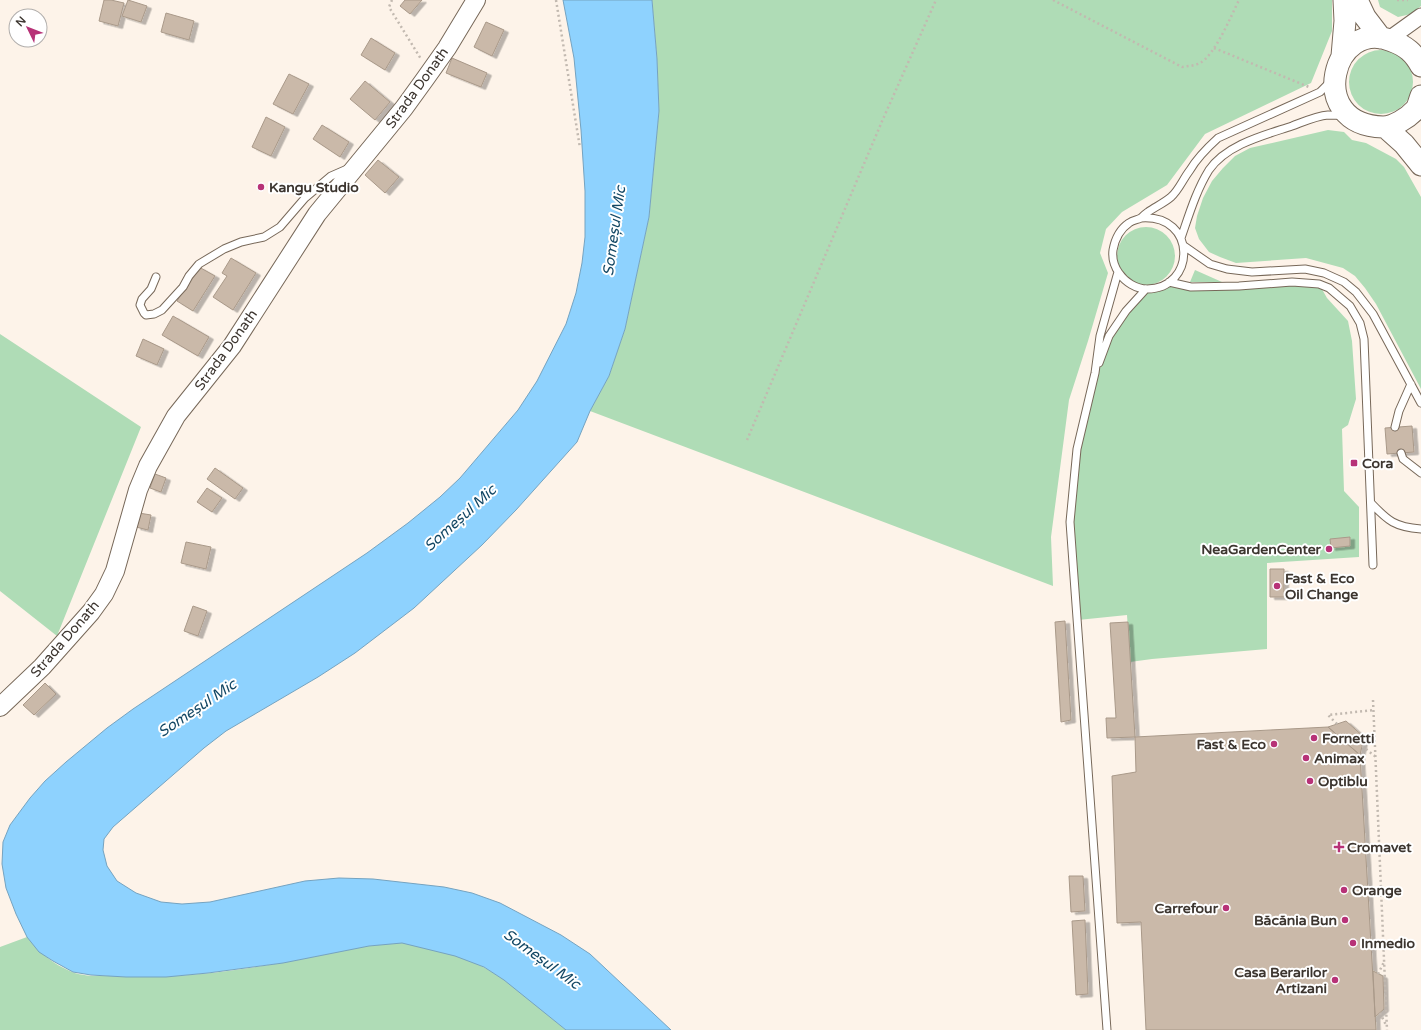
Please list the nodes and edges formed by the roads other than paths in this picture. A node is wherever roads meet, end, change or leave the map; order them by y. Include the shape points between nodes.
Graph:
1 (476, 0) edge
2 (1344, 0) edge
3 (1357, 0) edge
4 (1421, 16) edge
5 (1385, 38) junction
6 (1342, 56) junction
7 (1421, 66) edge
8 (1335, 76) junction
9 (1421, 96) edge
10 (1350, 116) junction
11 (1385, 127) junction
12 (1421, 165) edge
13 (357, 166) junction
14 (1141, 218) junction
15 (1181, 238) junction
16 (1184, 246) junction
17 (1118, 272) junction
18 (156, 277) dead end
19 (1168, 282) junction
20 (1146, 289) junction
21 (1095, 373) junction
22 (1411, 384) junction
23 (1421, 403) edge
24 (1395, 427) dead end
25 (1401, 453) dead end
26 (1421, 473) edge
27 (1371, 503) junction
28 (1421, 529) edge
29 (1373, 565) dead end
30 (0, 707) edge
31 (1107, 1030) edge

1 - 13 street, Strada Donath via 404,108
2 - 6 main road
3 - 5 main road via 1365,17
4 - 5 street
5 - 6 main road via 1363,40
5 - 7 main road via 1409,50
6 - 8 main road
8 - 10 main road via 1335,93 1340,105
8 - 14 lane via 1320,92 1218,138 1194,164 1171,198
9 - 11 main road via 1416,109 1396,123
10 - 11 main road via 1365,124
10 - 15 lane via 1326,115 1261,137 1228,152 1216,162 1201,184
11 - 12 main road via 1404,144
13 - 18 lane via 331,176 304,198 280,227 264,236 224,249 199,264 162,310 146,315 140,305
13 - 30 street, Strada Donath via 317,214 232,346 176,416 160,443 138,490 115,571 104,594 42,667
14 - 15 lane via 1151,217 1170,224
14 - 17 lane via 1130,222 1120,231 1114,242 1112,254
15 - 16 lane
16 - 19 lane via 1181,267 1176,276
16 - 22 lane via 1210,264 1226,269 1252,272 1305,270 1324,273 1344,282 1356,292 1373,314
17 - 20 lane via 1131,284
17 - 21 lane via 1100,336
19 - 20 lane via 1158,288
19 - 27 lane via 1191,287 1292,282 1319,284 1329,288 1350,306 1360,323 1364,339
20 - 21 lane via 1126,311 1110,336
21 - 31 lane via 1077,449 1070,522
22 - 23 lane
22 - 24 lane
25 - 26 lane via 1403,459
27 - 28 lane via 1393,523
27 - 29 lane

